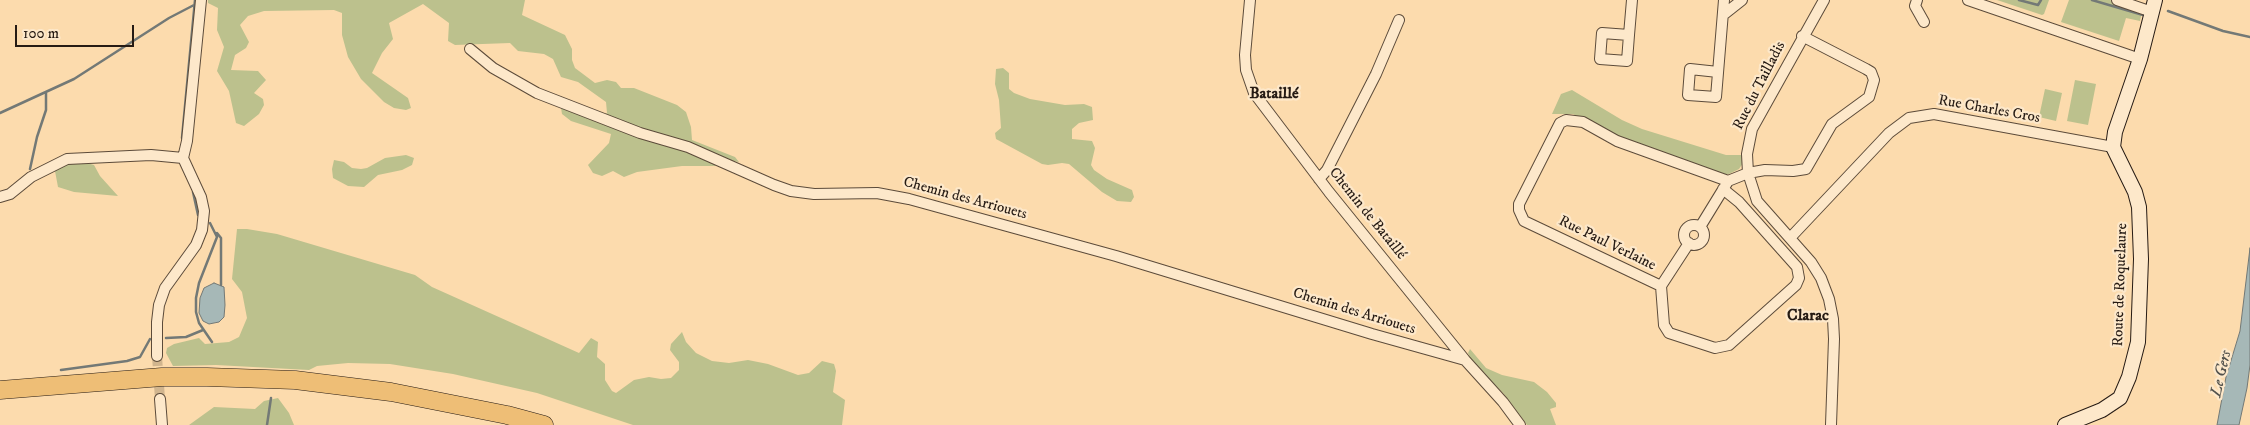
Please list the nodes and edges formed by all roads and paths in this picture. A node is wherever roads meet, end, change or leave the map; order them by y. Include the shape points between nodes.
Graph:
1 (200, 0) edge
2 (1250, 0) edge
3 (1632, 0) edge
4 (1724, 0) edge
5 (1742, 0) edge
6 (1824, 0) edge
7 (1917, 0) edge
8 (1968, 0) edge
9 (2117, 0) edge
10 (2154, 6) edge
11 (1723, 15) junction
12 (1399, 20) dead end
13 (1924, 22) dead end
14 (1630, 35) dead end
15 (1802, 36) junction
16 (470, 49) dead end
17 (2140, 59) junction
18 (1718, 72) dead end
19 (2113, 147) junction
20 (184, 158) junction
21 (1748, 173) junction
22 (1319, 179) junction
23 (1726, 185) junction
24 (0, 197) edge
25 (1790, 238) junction
26 (1661, 286) junction
27 (157, 356) tunnel mouth
28 (1465, 360) junction
29 (0, 390) edge
30 (160, 399) tunnel mouth
31 (162, 425) edge
32 (544, 425) edge
33 (1520, 425) edge
34 (1831, 425) edge
35 (2065, 425) edge

1 - 20 street
2 - 22 street, Chemin de Bataillé via 1245,55 1250,83 1262,104
3 - 14 street
4 - 11 street
5 - 11 street
6 - 15 street, Rue du Tailladis
7 - 13 street via 1915,6
8 - 17 street
9 - 10 street
10 - 17 street
11 - 18 street
12 - 22 street via 1376,74 1327,170
15 - 21 street, Rue du Tailladis via 1752,129 1747,154
15 - 21 street via 1871,72 1873,88 1862,104 1832,124 1806,169
16 - 28 street, Chemin des Arriouets via 493,68 537,93 640,133 688,147 791,191 877,193 909,199
17 - 19 street
19 - 25 street, Rue Charles Cros via 1934,114 1909,118 1889,133
19 - 35 street, Route de Roquelaure via 2139,207 2138,342 2120,398 2102,410
20 - 24 street via 151,155 67,159
20 - 27 street via 201,197 204,212 202,230 196,245 165,288 156,322
21 - 23 street
21 - 25 street, Rue du Tailladis via 1757,201
22 - 28 street, Chemin de Bataillé
23 - 26 street via 1700,227 1702,240 1695,245 1689,243
23 - 26 street, Rue Paul Verlaine via 1797,266 1799,278 1796,285 1729,345 1716,348 1669,333 1664,325
23 - 26 street, Rue Paul Verlaine via 1616,141 1574,119 1560,123 1519,204 1524,221
25 - 34 street, Rue du Tailladis via 1821,278 1833,319
28 - 33 street, Chemin de Bataillé
29 - 32 highway via 162,377 295,380 391,392 506,414
30 - 31 street

